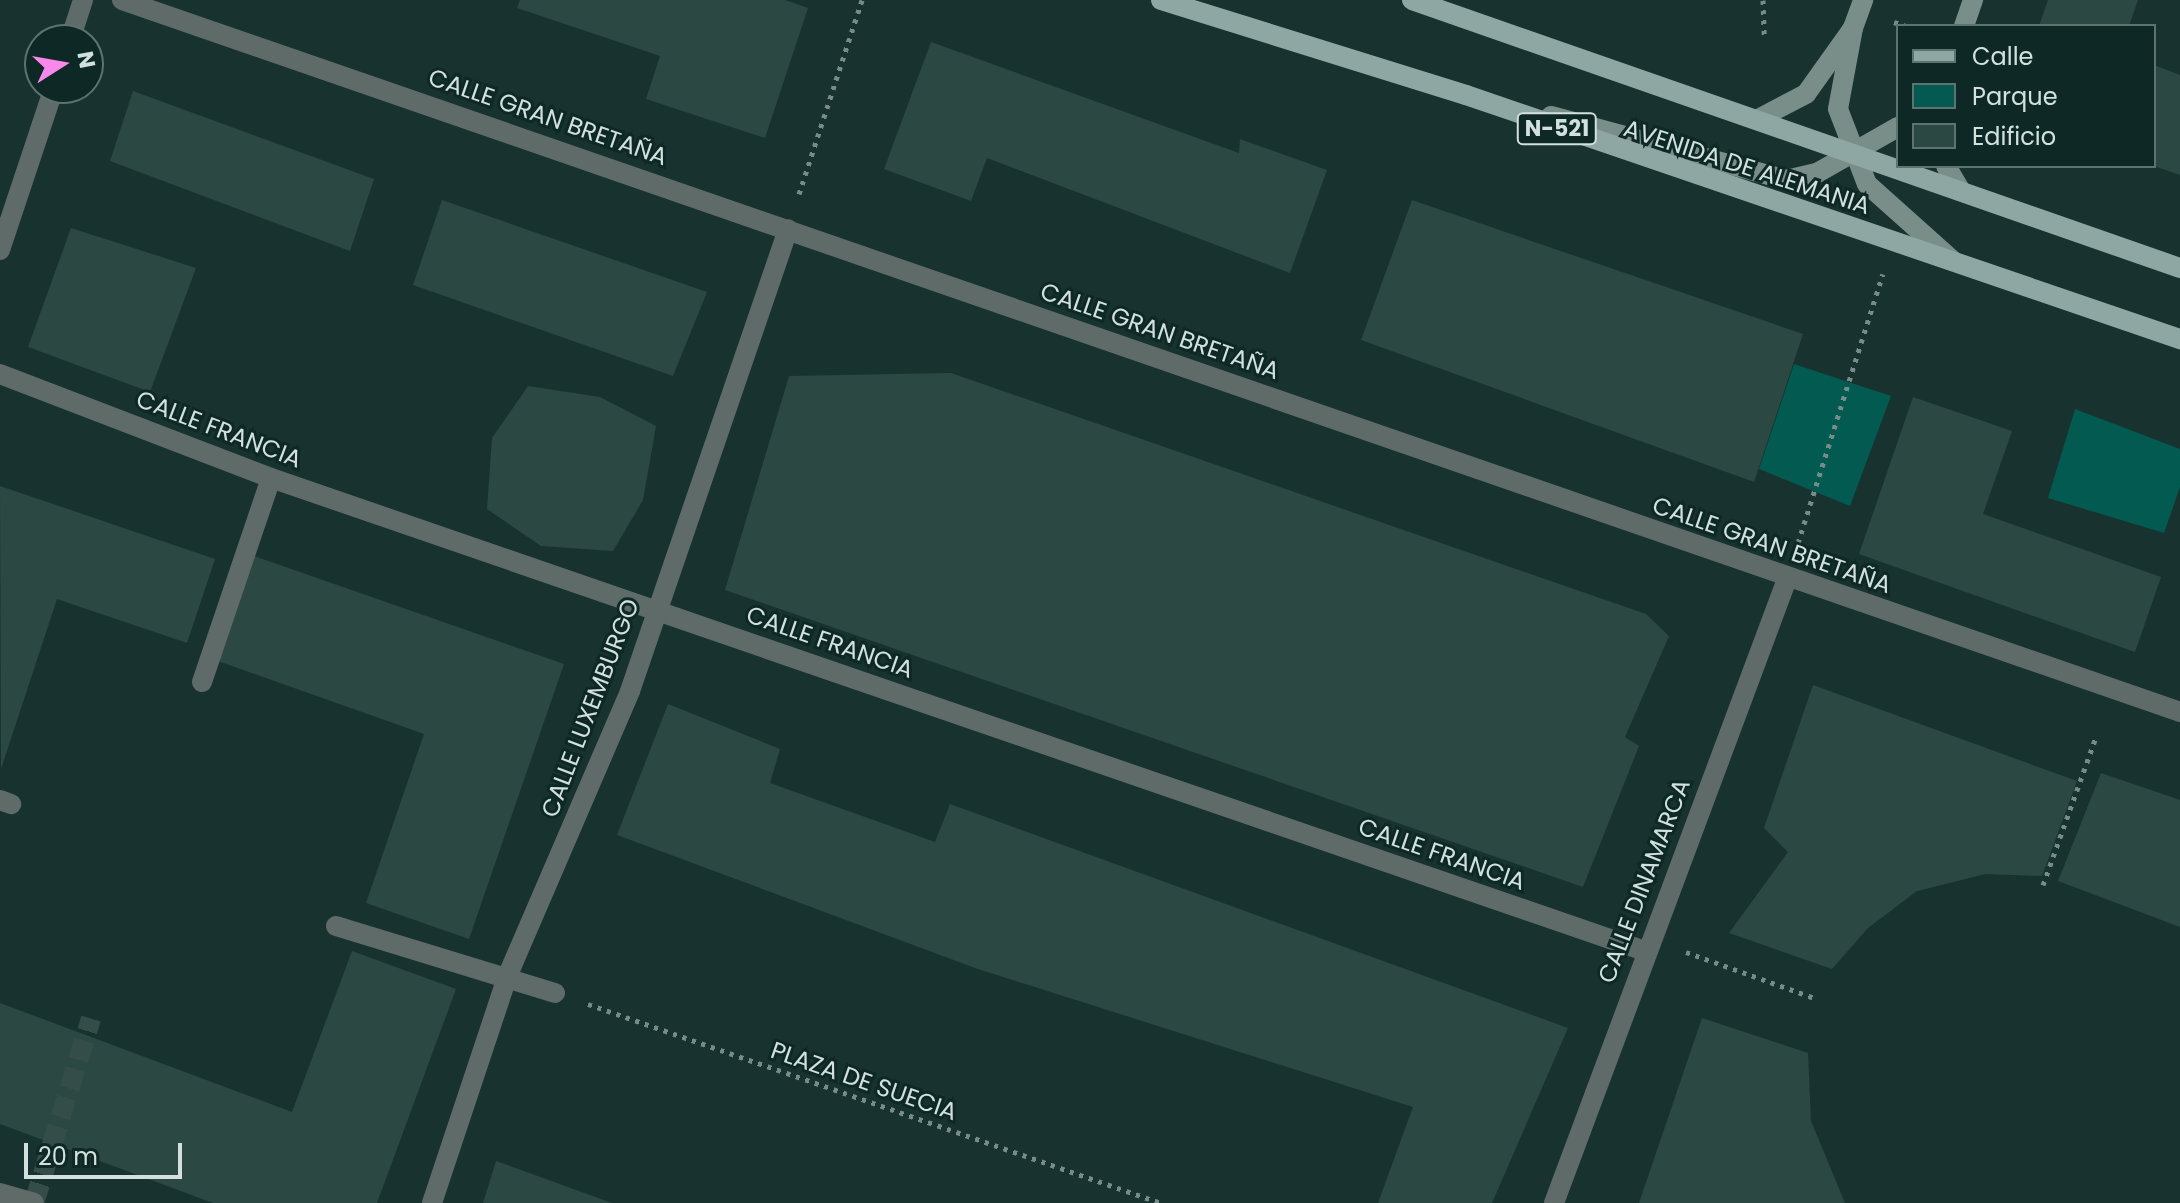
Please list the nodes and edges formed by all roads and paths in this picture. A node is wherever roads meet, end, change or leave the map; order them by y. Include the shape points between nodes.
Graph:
1 (83, 0) edge
2 (122, 0) edge
3 (862, 0) edge
4 (1161, 0) edge
5 (1412, 0) edge
6 (1763, 0) edge
7 (1863, 0) edge
8 (1973, 0) edge
9 (75, 24) edge
10 (1965, 24) edge
11 (1853, 28) junction
12 (1764, 37) dead end
13 (1466, 95) junction
14 (49, 104) edge
15 (1760, 118) junction
16 (1896, 128) edge
17 (1854, 153) junction
18 (1896, 167) edge
19 (1899, 168) edge
20 (1947, 168) edge
21 (1959, 188) junction
22 (788, 229) junction
23 (1893, 242) junction
24 (0, 250) edge
25 (1952, 260) junction
26 (2180, 268) edge
27 (2180, 339) edge
28 (0, 374) edge
29 (271, 478) junction
30 (1787, 579) junction
31 (659, 607) junction
32 (202, 682) dead end
33 (2180, 712) edge
34 (2096, 737) dead end
35 (2043, 885) dead end
36 (336, 926) dead end
37 (1645, 951) junction
38 (507, 977) junction
39 (555, 993) joint
40 (1817, 999) dead end
41 (0, 1193) edge
42 (34, 1203) edge
43 (432, 1203) edge
44 (1161, 1203) edge
45 (1554, 1203) edge

1 - 9 street
2 - 22 street, CALLE GRAN BRETAÑA
3 - 22 path
4 - 13 main road, AVENIDA DE ALEMANIA / N-521
5 - 15 main road, AVENIDA DE ALEMANIA
6 - 12 path
7 - 11 main road
8 - 10 main road
11 - 15 main road via 1806,94
11 - 17 main road via 1838,109
13 - 17 main road via 1786,180
13 - 23 main road, AVENIDA DE ALEMANIA / N-521
14 - 24 street
15 - 17 main road, AVENIDA DE ALEMANIA
16 - 17 main road
17 - 18 main road, AVENIDA DE ALEMANIA
17 - 25 main road via 1867,184
19 - 21 main road, AVENIDA DE ALEMANIA
20 - 21 main road
21 - 26 main road, AVENIDA DE ALEMANIA
22 - 30 street, CALLE GRAN BRETAÑA
22 - 31 street, CALLE LUXEMBURGO
23 - 25 main road, AVENIDA DE ALEMANIA / N-521
23 - 30 path
25 - 27 main road, AVENIDA DE ALEMANIA / N-521
28 - 29 street, CALLE FRANCIA
29 - 31 street, CALLE FRANCIA
29 - 32 street
30 - 33 street, CALLE GRAN BRETAÑA
30 - 37 street, CALLE DINAMARCA
31 - 37 street, CALLE FRANCIA
31 - 38 street, CALLE LUXEMBURGO
34 - 35 path
36 - 38 street
37 - 40 path via 1681,950
37 - 45 street, CALLE DINAMARCA
38 - 39 street
38 - 43 street, CALLE LUXEMBURGO
39 - 44 path, PLAZA DE SUECIA
41 - 42 street

